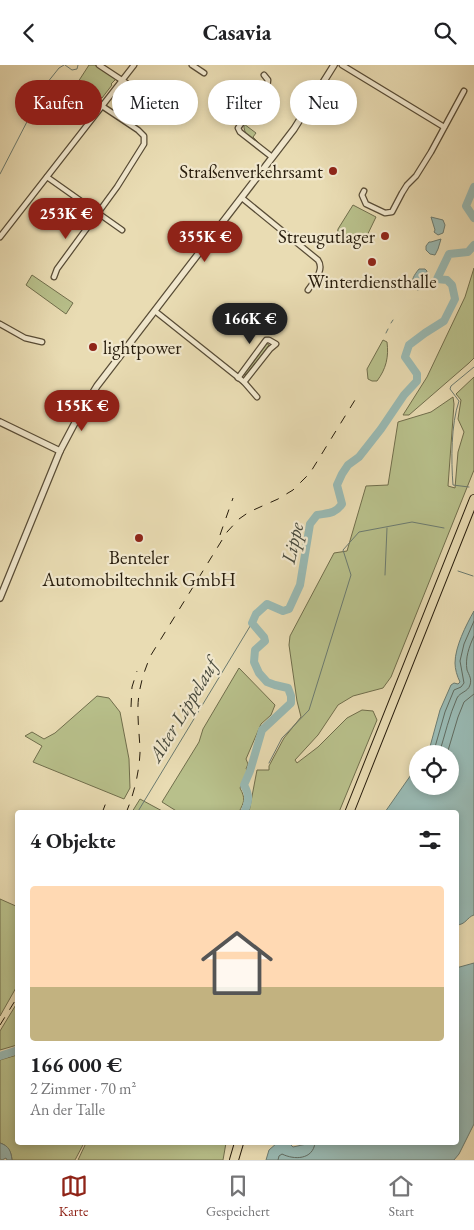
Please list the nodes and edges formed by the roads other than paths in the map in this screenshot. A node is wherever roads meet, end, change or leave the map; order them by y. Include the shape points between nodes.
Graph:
1 (99, 65) edge
2 (134, 65) edge
3 (192, 65) edge
4 (334, 65) edge
5 (342, 65) edge
6 (204, 73) dead end
7 (264, 75) dead end
8 (122, 80) joint
9 (464, 91) dead end
10 (112, 93) edge
11 (102, 106) joint
12 (87, 125) edge
13 (444, 127) junction
14 (272, 157) junction
15 (46, 177) junction
16 (364, 191) dead end
17 (242, 198) junction
18 (98, 213) junction
19 (122, 230) dead end
20 (0, 237) edge
21 (54, 277) dead end
22 (308, 290) dead end
23 (155, 311) junction
24 (0, 324) edge
25 (42, 342) dead end
26 (238, 378) junction
27 (244, 382) junction
28 (257, 397) dead end
29 (0, 422) edge
30 (60, 451) junction
31 (474, 499) edge
32 (0, 598) edge
33 (350, 810) edge
34 (238, 1145) edge
35 (234, 1160) edge

1 - 8 street
2 - 8 street
3 - 6 street
4 - 14 street via 294,129
5 - 13 street
7 - 14 street via 268,80 267,88 238,128
9 - 13 street
10 - 11 street
11 - 18 street via 138,130 144,136 144,144
12 - 15 street
13 - 16 street via 392,211 385,213 366,204 362,195
14 - 17 street
15 - 18 street
15 - 20 street
17 - 22 street via 321,264
17 - 23 street
18 - 19 street
18 - 21 street
23 - 26 street
23 - 30 street via 97,386
24 - 25 street via 25,339
26 - 27 street
26 - 27 street via 266,341 274,343
27 - 28 street
29 - 30 street
30 - 32 street
31 - 33 highway
34 - 35 highway

